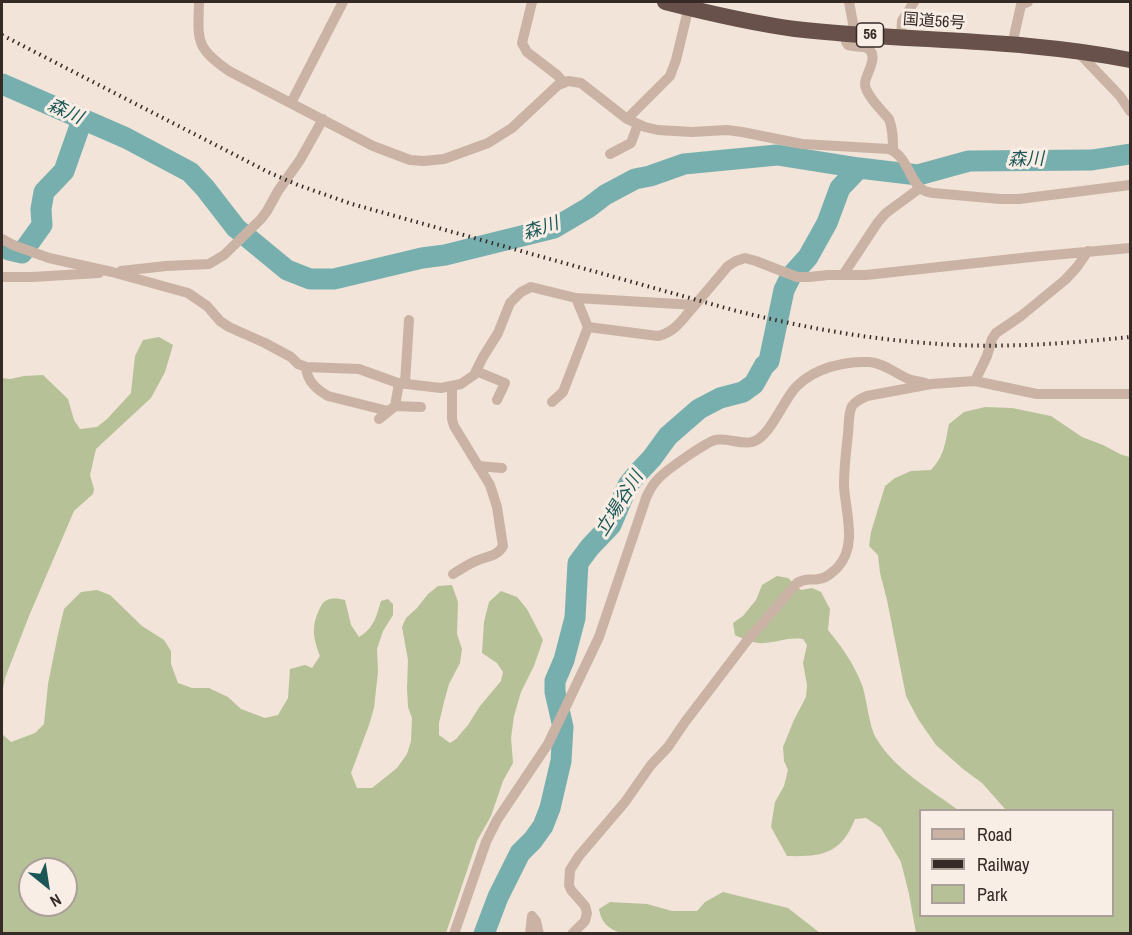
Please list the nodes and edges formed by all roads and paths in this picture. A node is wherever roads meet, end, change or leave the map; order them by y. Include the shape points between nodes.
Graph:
1 (199, 2) edge
2 (343, 2) edge
3 (532, 2) edge
4 (666, 2) edge
5 (849, 2) edge
6 (914, 2) edge
7 (1028, 2) edge
8 (690, 5) edge
9 (851, 34) junction
10 (901, 37) junction
11 (1012, 45) junction
12 (1077, 51) junction
13 (1131, 60) edge
14 (564, 83) junction
15 (291, 103) junction
16 (1131, 111) edge
17 (322, 119) junction
18 (627, 120) junction
19 (638, 124) junction
20 (893, 150) junction
21 (610, 154) dead end
22 (1131, 185) edge
23 (920, 188) junction
24 (2, 239) edge
25 (1131, 248) edge
26 (1088, 251) junction
27 (112, 272) junction
28 (843, 275) junction
29 (2, 277) edge
30 (576, 298) junction
31 (695, 305) junction
32 (409, 320) dead end
33 (588, 327) junction
34 (306, 367) junction
35 (476, 371) junction
36 (975, 381) junction
37 (402, 383) junction
38 (931, 384) junction
39 (452, 387) junction
40 (1131, 394) edge
41 (496, 400) dead end
42 (552, 402) dead end
43 (421, 407) dead end
44 (391, 408) junction
45 (379, 419) dead end
46 (478, 466) junction
47 (502, 468) dead end
48 (453, 574) dead end
49 (454, 933) edge
50 (530, 933) edge
51 (539, 933) edge
52 (572, 933) edge

1 - 15 street via 200,43 207,54 229,71
2 - 15 street
3 - 14 street via 522,43
4 - 8 highway, 国道56号 / 56
5 - 9 street
6 - 10 street via 902,21
7 - 11 street via 1020,5
8 - 9 highway, 国道56号 / 56 via 751,22
8 - 18 street via 670,76
9 - 10 highway, 国道56号 / 56
9 - 20 street via 848,45 866,48 871,53 865,84 889,119
10 - 11 highway, 国道56号 / 56
11 - 12 highway, 国道56号 / 56
12 - 13 highway, 国道56号 / 56
12 - 16 street
14 - 17 street via 501,135 444,159 410,160
14 - 18 street via 581,83
15 - 17 street
17 - 27 street via 267,211 224,255 209,264
18 - 19 street
19 - 20 street via 658,130 727,130 802,144
19 - 21 street via 631,143
20 - 23 street
22 - 23 street via 1019,199 933,193
23 - 28 street via 878,222
24 - 27 street via 49,258
25 - 26 street
26 - 28 street
26 - 36 street via 1065,280 996,333
27 - 29 street
27 - 34 street via 188,293 229,327 265,342
28 - 31 street via 797,277 746,258 736,261 716,278
30 - 31 street
30 - 33 street
30 - 35 street via 531,287 521,292 510,303
31 - 33 street via 674,330 658,336
32 - 37 street
33 - 42 street via 563,392
34 - 37 street via 359,369
34 - 44 street via 313,385 328,396
35 - 39 street via 469,380
35 - 41 street via 505,383
36 - 38 street
36 - 40 street via 1027,393
37 - 39 street
37 - 44 street
38 - 49 street via 871,362 826,368 796,386 760,438 752,442 716,440 706,444 652,486 599,637 548,744 486,842
38 - 52 street via 867,396 852,407 844,486 850,536 841,564 818,580 797,583 746,642 668,747 579,856 570,870 568,885 587,913 585,921
39 - 46 street via 454,426
43 - 44 street
44 - 45 street
46 - 47 street
46 - 48 street via 495,495 502,546 495,554
50 - 51 street via 532,916

